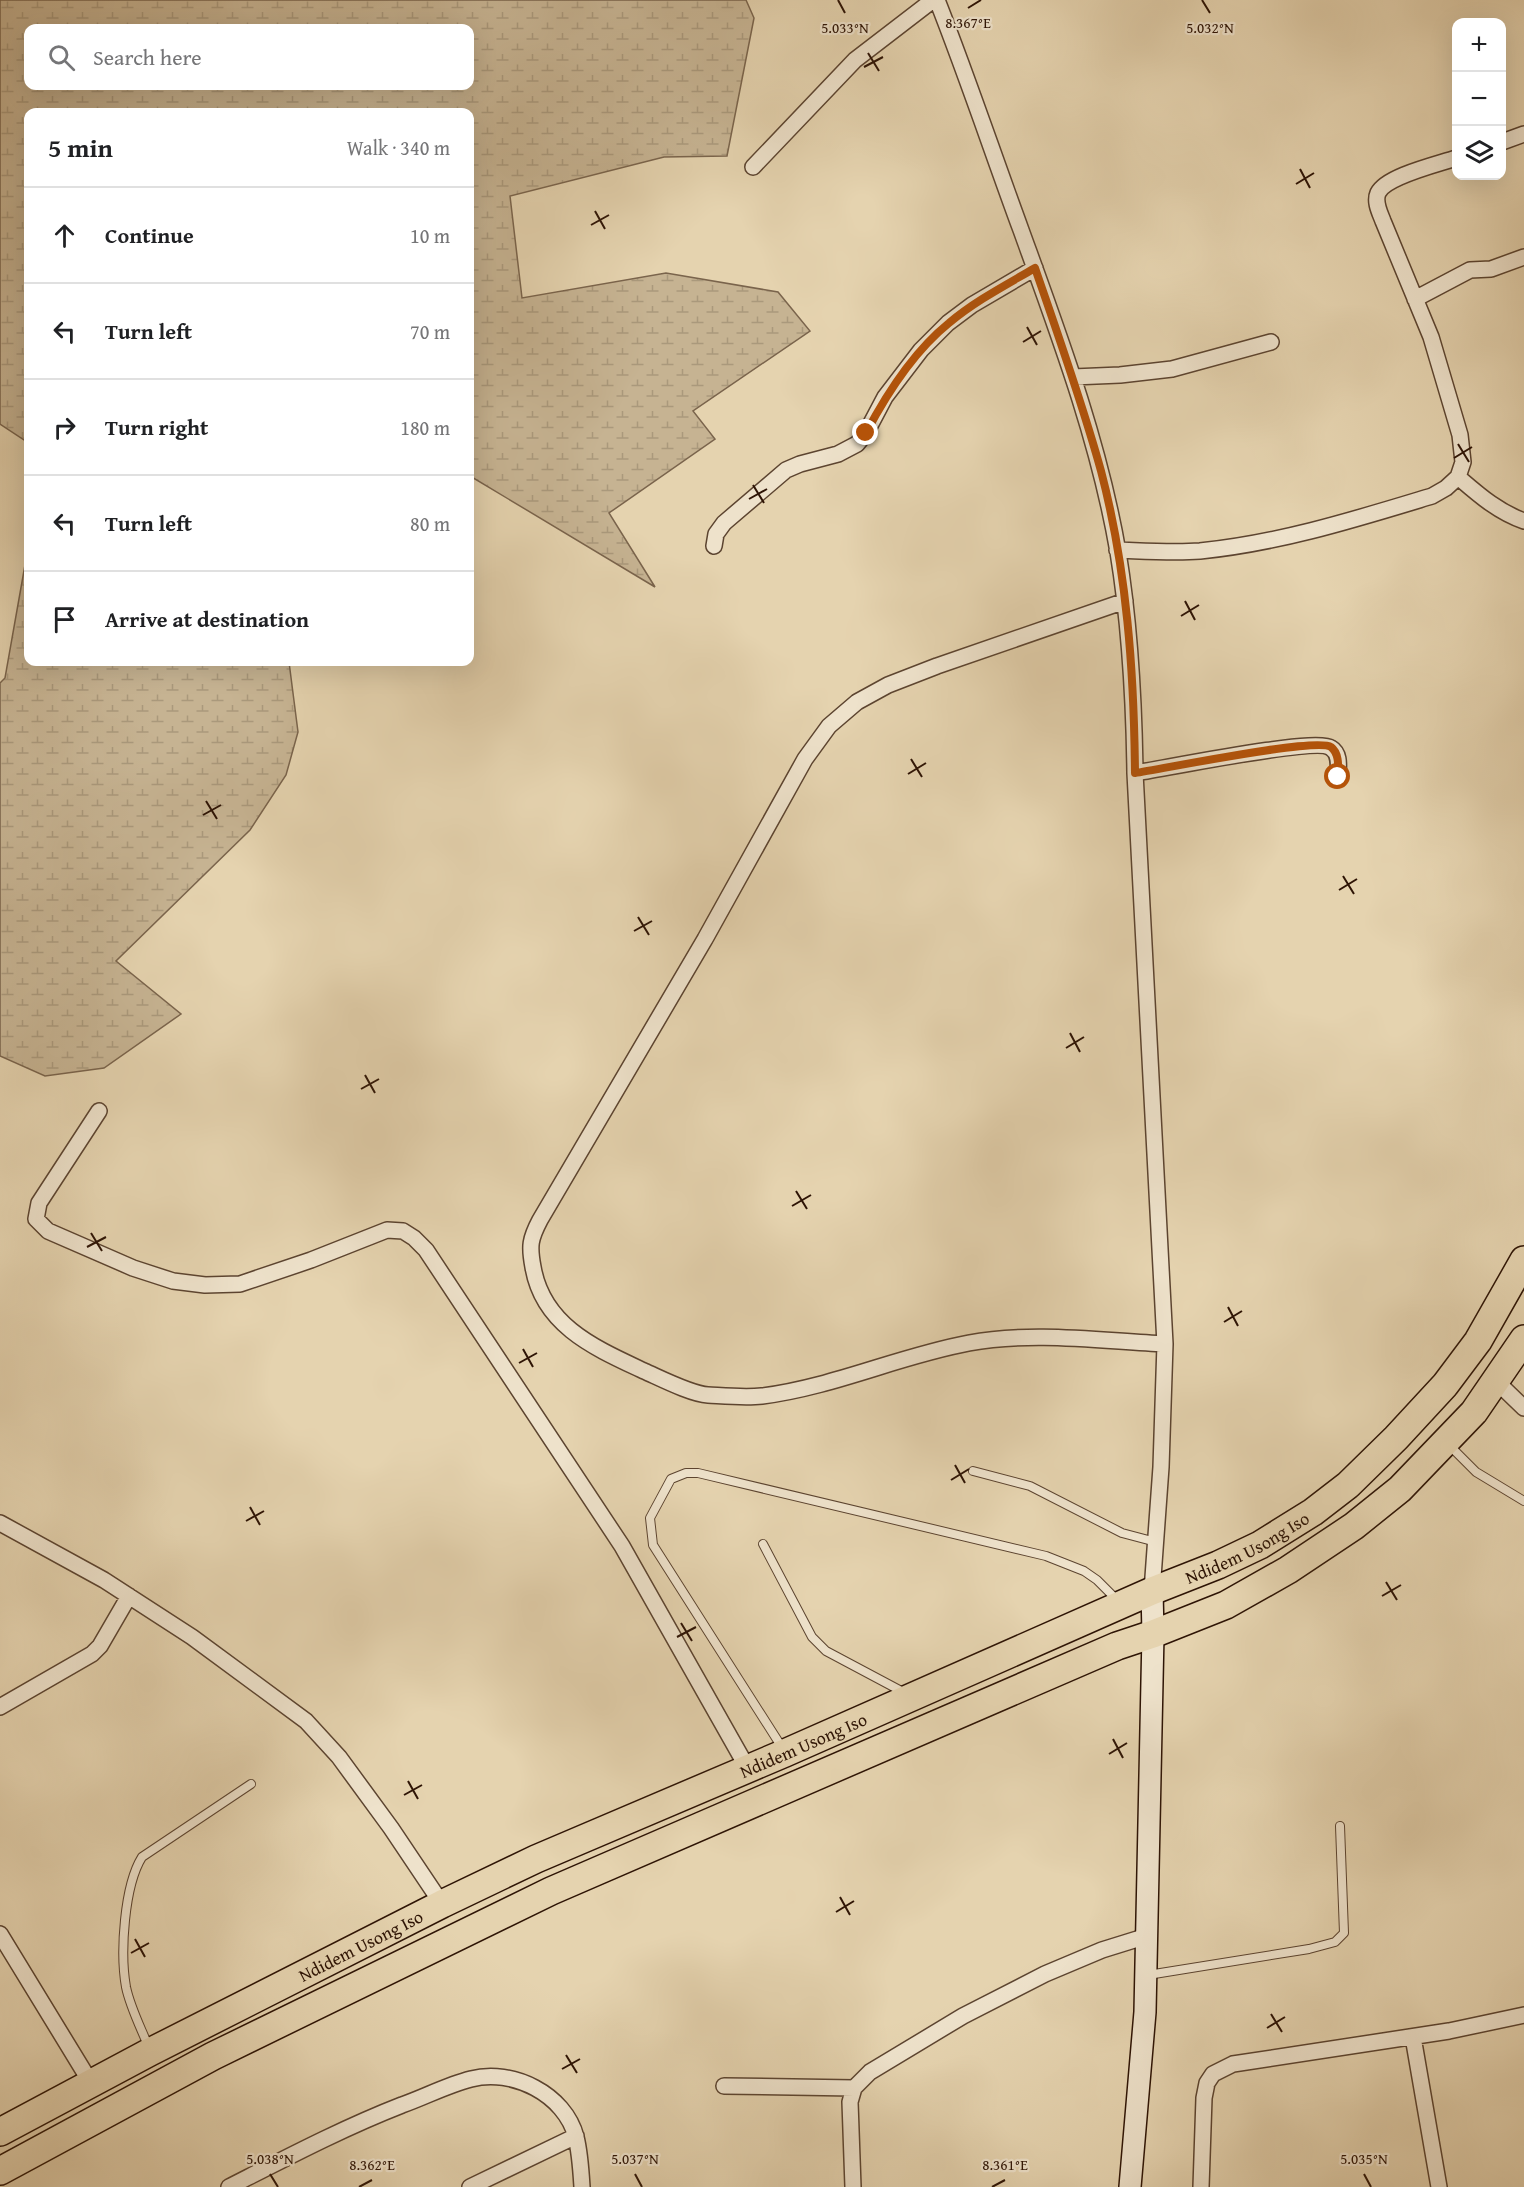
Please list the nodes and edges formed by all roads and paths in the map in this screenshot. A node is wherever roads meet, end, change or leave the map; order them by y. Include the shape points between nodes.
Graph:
1 (935, 0) edge
2 (1524, 134) edge
3 (1506, 141) edge
4 (1452, 159) edge
5 (753, 167) dead end
6 (1524, 257) edge
7 (1035, 268) junction
8 (1415, 299) junction
9 (1271, 342) dead end
10 (1073, 377) junction
11 (1458, 477) junction
12 (1524, 521) edge
13 (714, 546) dead end
14 (1118, 550) junction
15 (1125, 601) junction
16 (1135, 773) junction
17 (1338, 777) dead end
18 (99, 1111) dead end
19 (1524, 1260) edge
20 (1524, 1339) edge
21 (1165, 1344) junction
22 (1496, 1381) junction
23 (1524, 1408) edge
24 (1446, 1441) junction
25 (973, 1471) dead end
26 (1524, 1501) edge
27 (0, 1523) edge
28 (1156, 1542) junction
29 (763, 1544) dead end
30 (1152, 1591) junction
31 (129, 1596) junction
32 (1122, 1604) junction
33 (1154, 1634) junction
34 (912, 1697) junction
35 (0, 1707) edge
36 (785, 1753) junction
37 (748, 1769) junction
38 (251, 1784) dead end
39 (1340, 1826) dead end
40 (442, 1904) junction
41 (0, 1934) edge
42 (1148, 1936) junction
43 (1146, 1976) junction
44 (1524, 2015) edge
45 (1413, 2037) junction
46 (150, 2052) junction
47 (91, 2083) junction
48 (724, 2086) dead end
49 (854, 2088) junction
50 (0, 2132) edge
51 (576, 2136) junction
52 (0, 2170) edge
53 (229, 2187) edge
54 (470, 2187) edge
55 (582, 2187) edge
56 (853, 2187) edge
57 (1130, 2187) edge
58 (1201, 2187) edge
59 (1439, 2187) edge

1 - 5 street via 855,60
1 - 7 street
2 - 3 street
4 - 8 street via 1389,183 1378,194 1378,207
6 - 8 street via 1491,269 1470,270
7 - 10 street
7 - 13 street via 948,323 921,350 885,397 857,444 844,452 786,470 724,523
8 - 11 street via 1431,337 1460,435 1463,462
9 - 10 street via 1172,369
10 - 14 street
11 - 12 street via 1490,504
11 - 14 street via 1432,496 1317,530 1198,551
14 - 15 street
15 - 16 street via 1134,689
15 - 21 street via 888,685 857,702 829,726 805,759 705,939 540,1220 531,1236 531,1255 544,1300 562,1325 604,1352 705,1395 761,1396 830,1382 971,1342 1023,1337
16 - 17 street via 1323,744 1332,748 1338,758
16 - 21 street
18 - 37 street via 39,1203 36,1219 48,1231 133,1268 172,1281 240,1284 387,1230 403,1231 426,1250 622,1546
19 - 30 highway, Ndidem Usong Iso via 1478,1341 1445,1385 1348,1485 1260,1545
20 - 22 highway, Ndidem Usong Iso
21 - 28 street
22 - 23 street
22 - 24 highway, Ndidem Usong Iso
24 - 26 lane via 1476,1472
24 - 33 highway, Ndidem Usong Iso via 1400,1490 1288,1570 1226,1605
25 - 28 lane via 1030,1486 1122,1533
27 - 31 street
28 - 30 street
29 - 34 lane via 812,1637 826,1651
30 - 32 highway, Ndidem Usong Iso
30 - 33 street
31 - 35 street via 92,1654
31 - 40 street via 306,1721 339,1757
32 - 34 highway, Ndidem Usong Iso
32 - 36 lane via 1084,1571 1046,1556 698,1473 671,1479 650,1518 653,1545
33 - 42 street
33 - 52 highway, Ndidem Usong Iso via 1117,1646 551,1891 213,2056
34 - 36 highway, Ndidem Usong Iso
36 - 37 highway, Ndidem Usong Iso
37 - 40 highway, Ndidem Usong Iso via 536,1859
38 - 46 lane via 142,1857 135,1869 123,1936 123,1960 126,1989
39 - 43 lane via 1344,1933 1335,1942
40 - 46 highway, Ndidem Usong Iso
41 - 47 street
42 - 43 street
42 - 49 street via 1102,1950 963,2016 870,2072
43 - 57 street
44 - 45 street
45 - 58 street via 1233,2064 1213,2074 1204,2098
45 - 59 street
46 - 47 highway, Ndidem Usong Iso
47 - 50 highway, Ndidem Usong Iso
48 - 49 street
49 - 56 street via 850,2102
51 - 53 street via 557,2104 538,2089 516,2080 472,2079 373,2117
51 - 54 street
51 - 55 street

